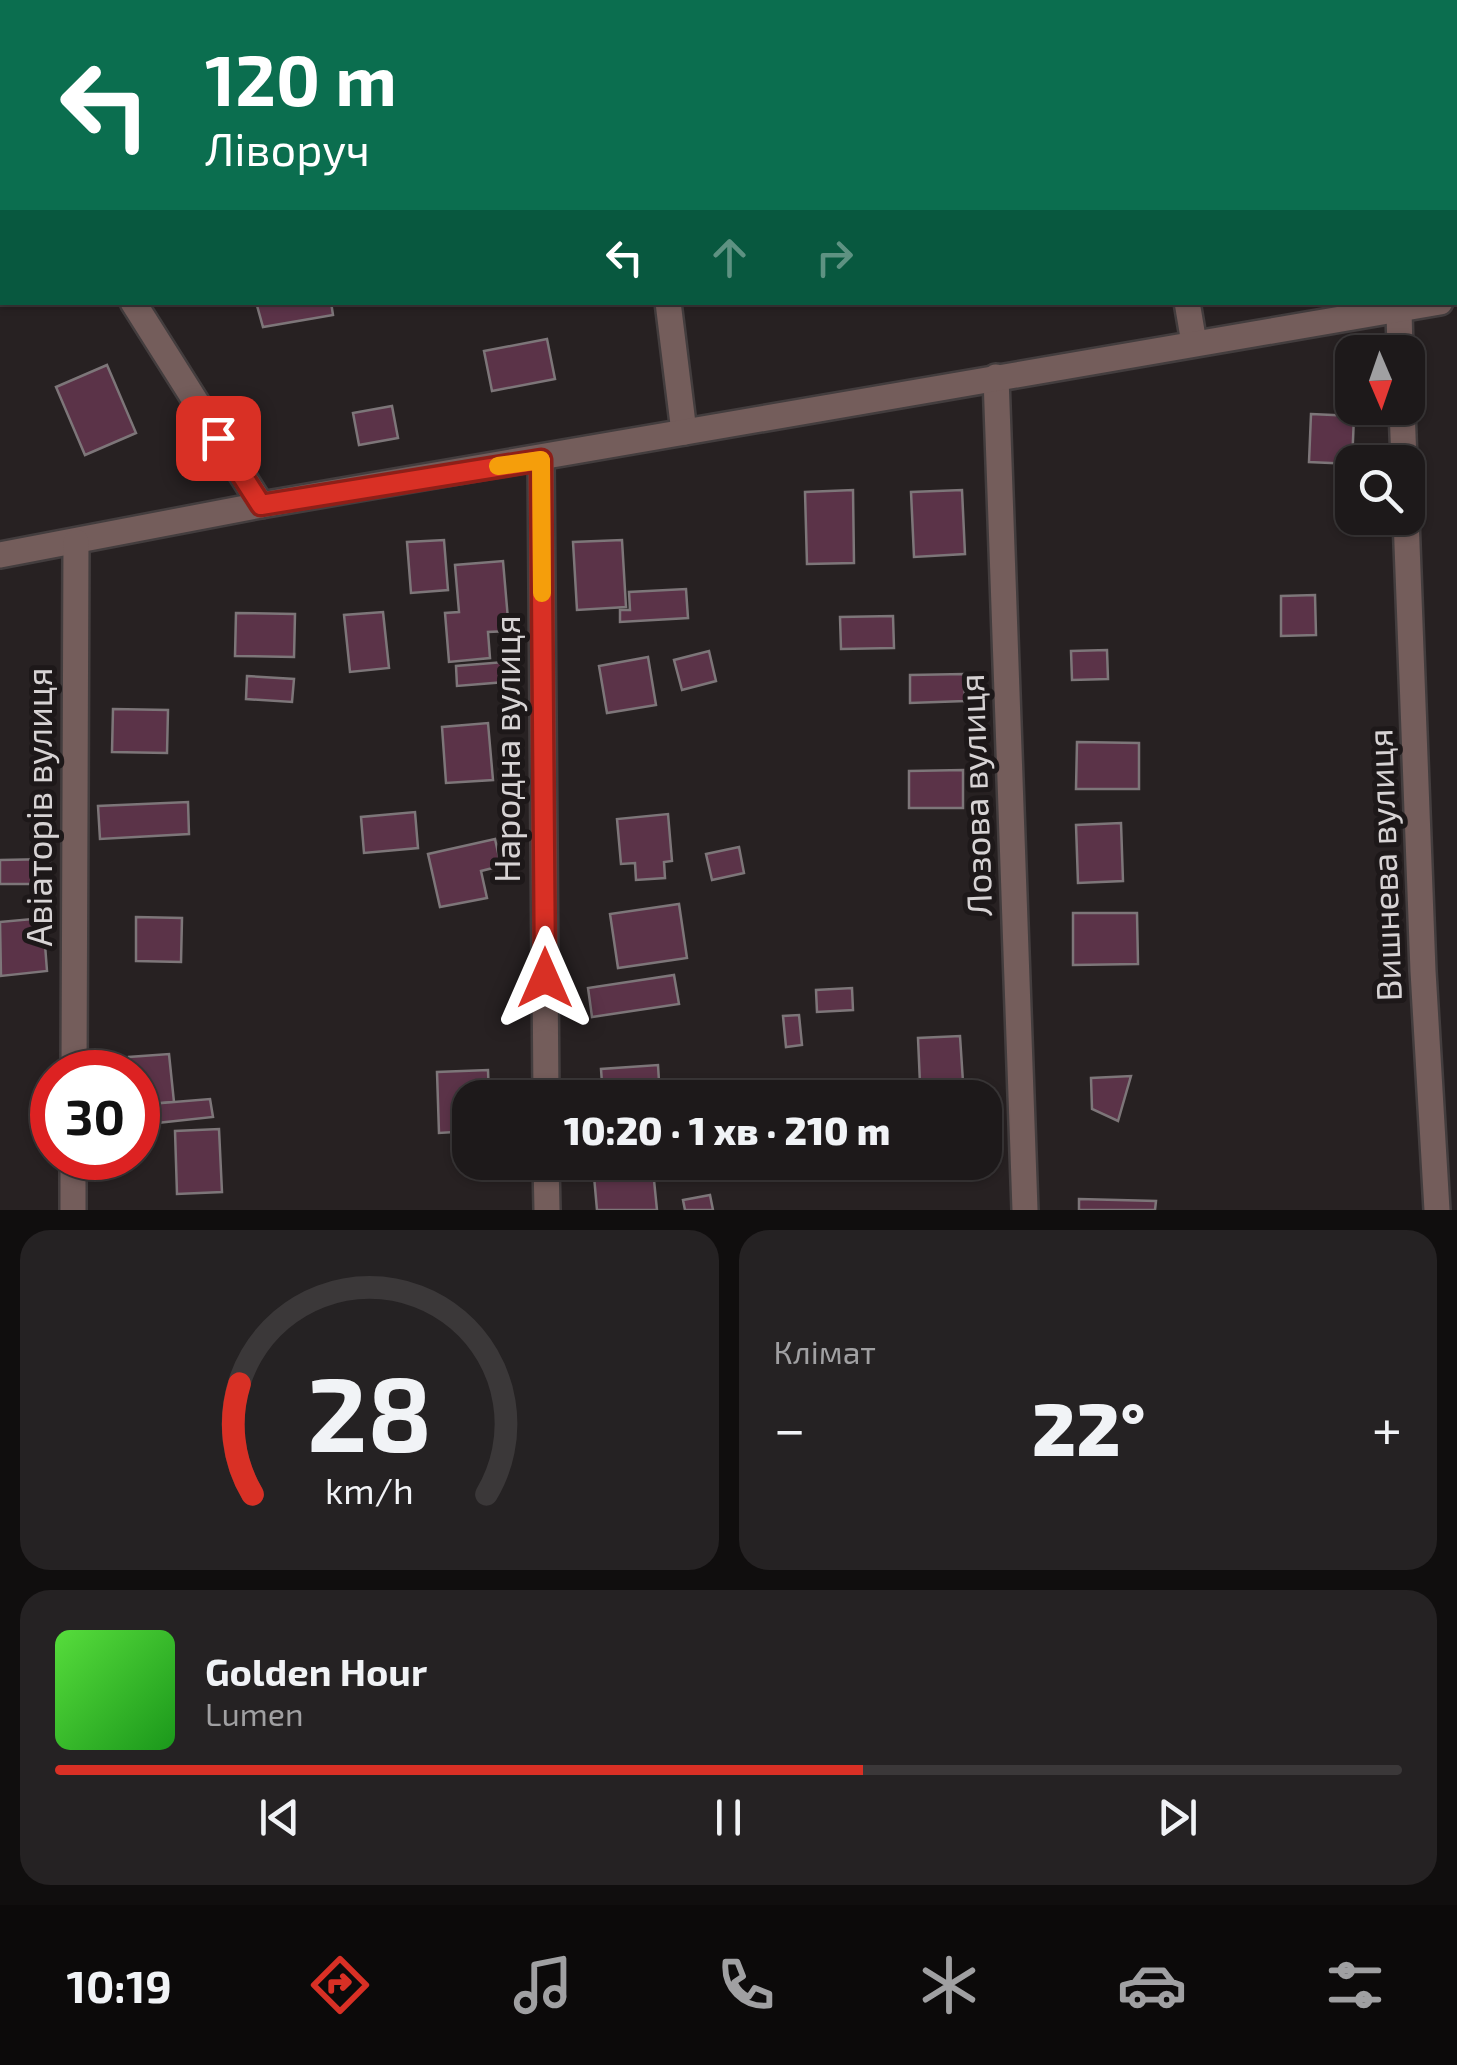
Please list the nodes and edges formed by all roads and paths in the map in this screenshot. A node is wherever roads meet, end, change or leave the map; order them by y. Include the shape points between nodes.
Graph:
1 (136, 305) edge
2 (668, 305) edge
3 (1188, 305) edge
4 (1425, 305) edge
5 (1399, 310) junction
6 (1400, 335) edge
7 (1194, 343) junction
8 (996, 376) junction
9 (684, 432) junction
10 (541, 460) junction
11 (261, 505) junction
12 (1407, 535) edge
13 (76, 542) junction
14 (0, 555) edge
15 (74, 1050) edge
16 (546, 1080) edge
17 (73, 1180) edge
18 (546, 1180) edge
19 (73, 1210) edge
20 (546, 1210) edge
21 (1025, 1210) edge
22 (1437, 1210) edge

1 - 11 street
2 - 9 street
3 - 7 street
4 - 5 street
5 - 6 street
5 - 7 street
7 - 8 street
8 - 9 street
8 - 21 street, Лозова вулиця
9 - 10 street
10 - 11 street
10 - 16 street, Народна вулиця
11 - 13 street
12 - 22 street, Вишнева вулиця
13 - 14 street
13 - 15 street, Авіаторів вулиця
17 - 19 street
18 - 20 street

